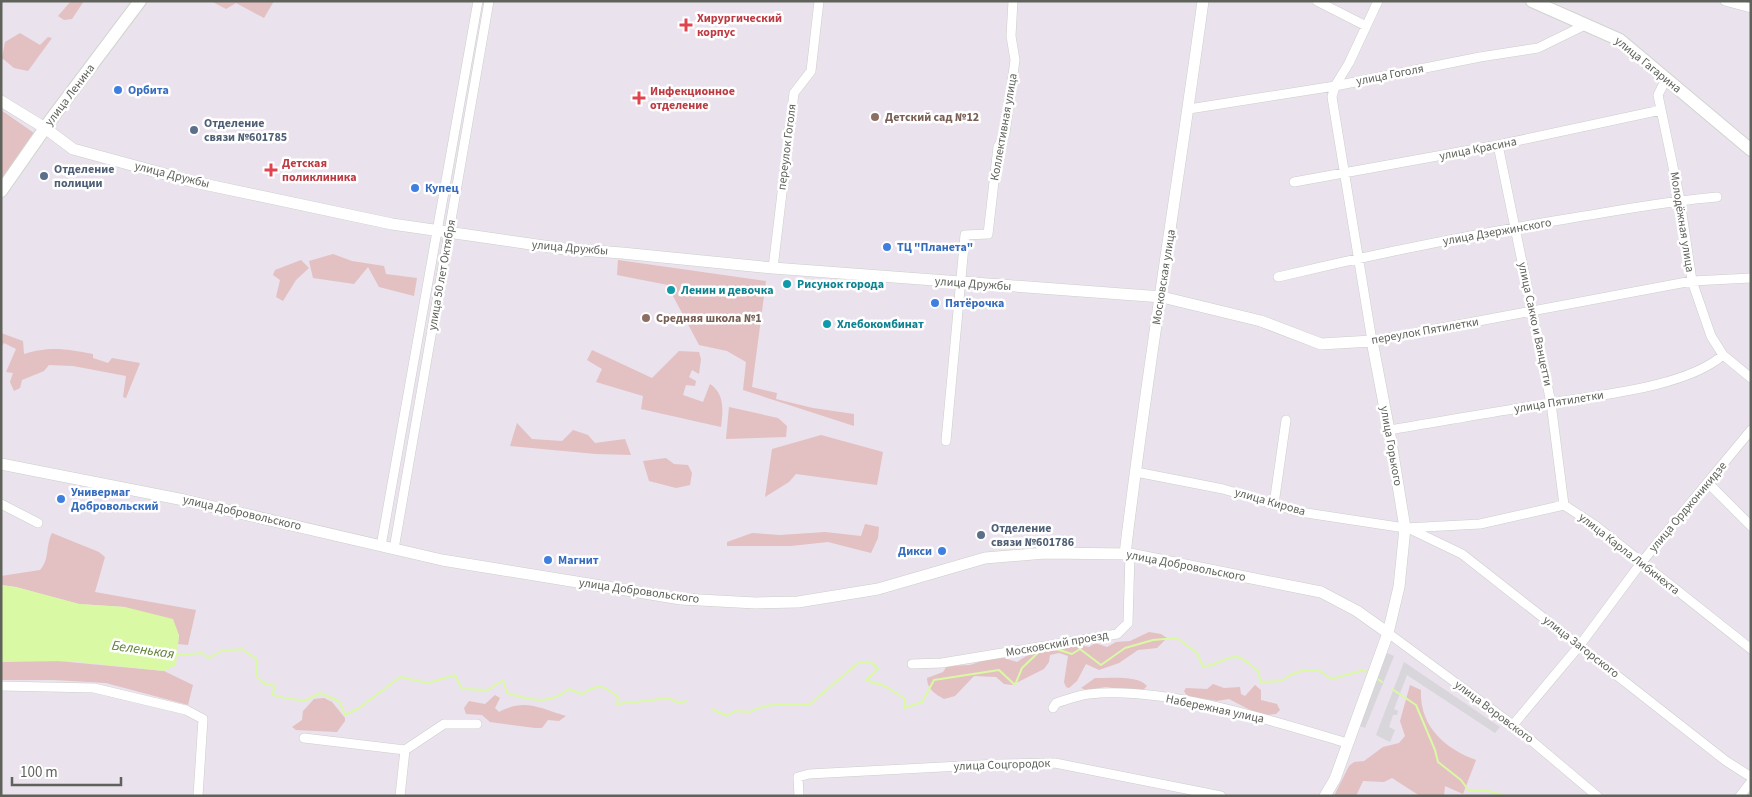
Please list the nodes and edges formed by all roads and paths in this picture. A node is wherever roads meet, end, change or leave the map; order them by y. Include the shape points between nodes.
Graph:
1 (140, 1) edge
2 (478, 1) edge
3 (489, 1) edge
4 (819, 1) edge
5 (1013, 1) edge
6 (1203, 1) edge
7 (1317, 1) edge
8 (1378, 1) edge
9 (1532, 1) edge
10 (1726, 1) edge
11 (1751, 8) edge
12 (1585, 25) junction
13 (1366, 26) junction
14 (1666, 79) junction
15 (1335, 86) junction
16 (1, 102) edge
17 (1189, 109) junction
18 (1661, 110) junction
19 (45, 128) junction
20 (1498, 146) junction
21 (1751, 150) edge
22 (1344, 173) junction
23 (1294, 182) dead end
24 (1, 191) edge
25 (1717, 197) dead end
26 (1680, 200) junction
27 (1516, 228) junction
28 (437, 232) junction
29 (449, 234) junction
30 (1359, 258) junction
31 (773, 268) junction
32 (1278, 277) dead end
33 (1751, 278) edge
34 (1692, 281) junction
35 (960, 283) junction
36 (1162, 297) junction
37 (1532, 311) junction
38 (1372, 341) junction
39 (1723, 355) junction
40 (1751, 378) edge
41 (1551, 403) junction
42 (1286, 420) dead end
43 (1390, 430) junction
44 (1751, 430) edge
45 (946, 441) dead end
46 (1, 464) edge
47 (1136, 472) junction
48 (1708, 483) junction
49 (1, 504) edge
50 (1274, 504) junction
51 (1564, 505) junction
52 (38, 523) dead end
53 (1751, 526) edge
54 (1405, 528) junction
55 (381, 546) junction
56 (394, 549) junction
57 (1127, 554) junction
58 (1641, 563) junction
59 (1388, 633) junction
60 (1580, 645) junction
61 (1751, 649) edge
62 (912, 664) dead end
63 (1, 686) edge
64 (1053, 708) dead end
65 (477, 724) dead end
66 (1513, 725) junction
67 (304, 738) dead end
68 (1347, 743) junction
69 (405, 750) junction
70 (1751, 777) edge
71 (1751, 782) edge
72 (198, 796) edge
73 (400, 796) edge
74 (799, 796) edge
75 (1222, 796) edge
76 (1325, 796) edge
77 (1597, 796) edge
78 (1740, 796) edge

1 - 19 main road, улица Ленина
2 - 28 street, улица 50 лет Октября
3 - 29 street, улица 50 лет Октября
4 - 31 street, переулок Гоголя via 812,71 794,93
5 - 35 street, Коллективная улица via 1010,36 1015,60 1006,134 998,147 988,234 965,235
6 - 17 street, Московская улица
7 - 13 street
8 - 13 street
9 - 12 main road, улица Гагарина
10 - 11 street
12 - 14 main road, улица Гагарина via 1620,40
12 - 15 street, улица Гоголя via 1538,48
13 - 15 street
14 - 18 street, Молодёжная улица via 1658,95
14 - 21 main road, улица Гагарина
15 - 17 street, улица Гоголя
15 - 22 street, улица Горького via 1332,96
16 - 19 street, улица Дружбы
17 - 36 street, Московская улица
18 - 20 street, улица Красина
18 - 26 street, Молодёжная улица
19 - 24 main road, улица Ленина
19 - 28 street, улица Дружбы via 73,149 194,182
20 - 22 street, улица Красина
20 - 27 street, улица Сакко и Ванцетти
22 - 23 street, улица Красина
22 - 30 street, улица Горького
25 - 26 street, улица Дзержинского
26 - 27 street, улица Дзержинского
26 - 34 street, Молодёжная улица
27 - 30 street, улица Дзержинского
27 - 37 street, улица Сакко и Ванцетти
28 - 29 street, улица Дружбы
28 - 55 street, улица 50 лет Октября
29 - 31 street, улица Дружбы via 565,249
29 - 56 street, улица 50 лет Октября
30 - 32 street, улица Дзержинского
30 - 38 street, улица Горького
31 - 35 street, улица Дружбы
33 - 34 street, переулок Пятилетки
34 - 37 street, переулок Пятилетки
34 - 39 street, Молодёжная улица via 1712,336
35 - 36 street, улица Дружбы
35 - 45 street, Коллективная улица
36 - 38 street, переулок Пятилетки via 1261,321 1321,344
36 - 47 street, Московская улица via 1151,354
37 - 38 street, переулок Пятилетки
37 - 41 street, улица Сакко и Ванцетти
38 - 43 street, улица Горького
39 - 40 street, Молодёжная улица
39 - 41 street, улица Пятилетки via 1715,362 1677,378 1611,394
41 - 43 street, улица Пятилетки
41 - 51 street, улица Сакко и Ванцетти
42 - 50 street
43 - 54 street, улица Горького
44 - 48 street, улица Орджоникидзе
46 - 55 street, улица Добровольского via 184,500
47 - 50 street, улица Кирова via 1223,489
47 - 57 street, Московская улица
48 - 53 street
48 - 58 street, улица Орджоникидзе
49 - 52 street
50 - 54 street, улица Кирова via 1300,512
51 - 54 street via 1480,524
51 - 58 street, улица Карла Либкнехта
54 - 59 street, улица Горького via 1399,587
54 - 60 street, улица Загорского via 1462,554
55 - 56 street, улица Добровольского
56 - 57 street, улица Добровольского via 442,560 681,599 756,603 798,602 878,589 985,558 1045,553
57 - 59 street, улица Добровольского via 1321,592 1357,611
57 - 62 street, Московский проезд via 1128,623 1116,634 942,663
58 - 60 street, улица Орджоникидзе
58 - 61 street, улица Карла Либкнехта
59 - 66 street, улица Воровского
59 - 68 street, улица Горького
60 - 66 street, улица Орджоникидзе
60 - 70 street, улица Загорского via 1726,761
63 - 72 street via 94,688 186,710 203,719
64 - 68 street, Набережная улица via 1056,703 1088,694 1126,693 1192,702
65 - 69 street via 444,724
66 - 77 street, улица Воровского
67 - 69 street
68 - 76 street, улица Горького via 1335,779
69 - 73 street
71 - 78 street
74 - 75 street, улица Соцгородок via 798,777 809,774 1056,763

